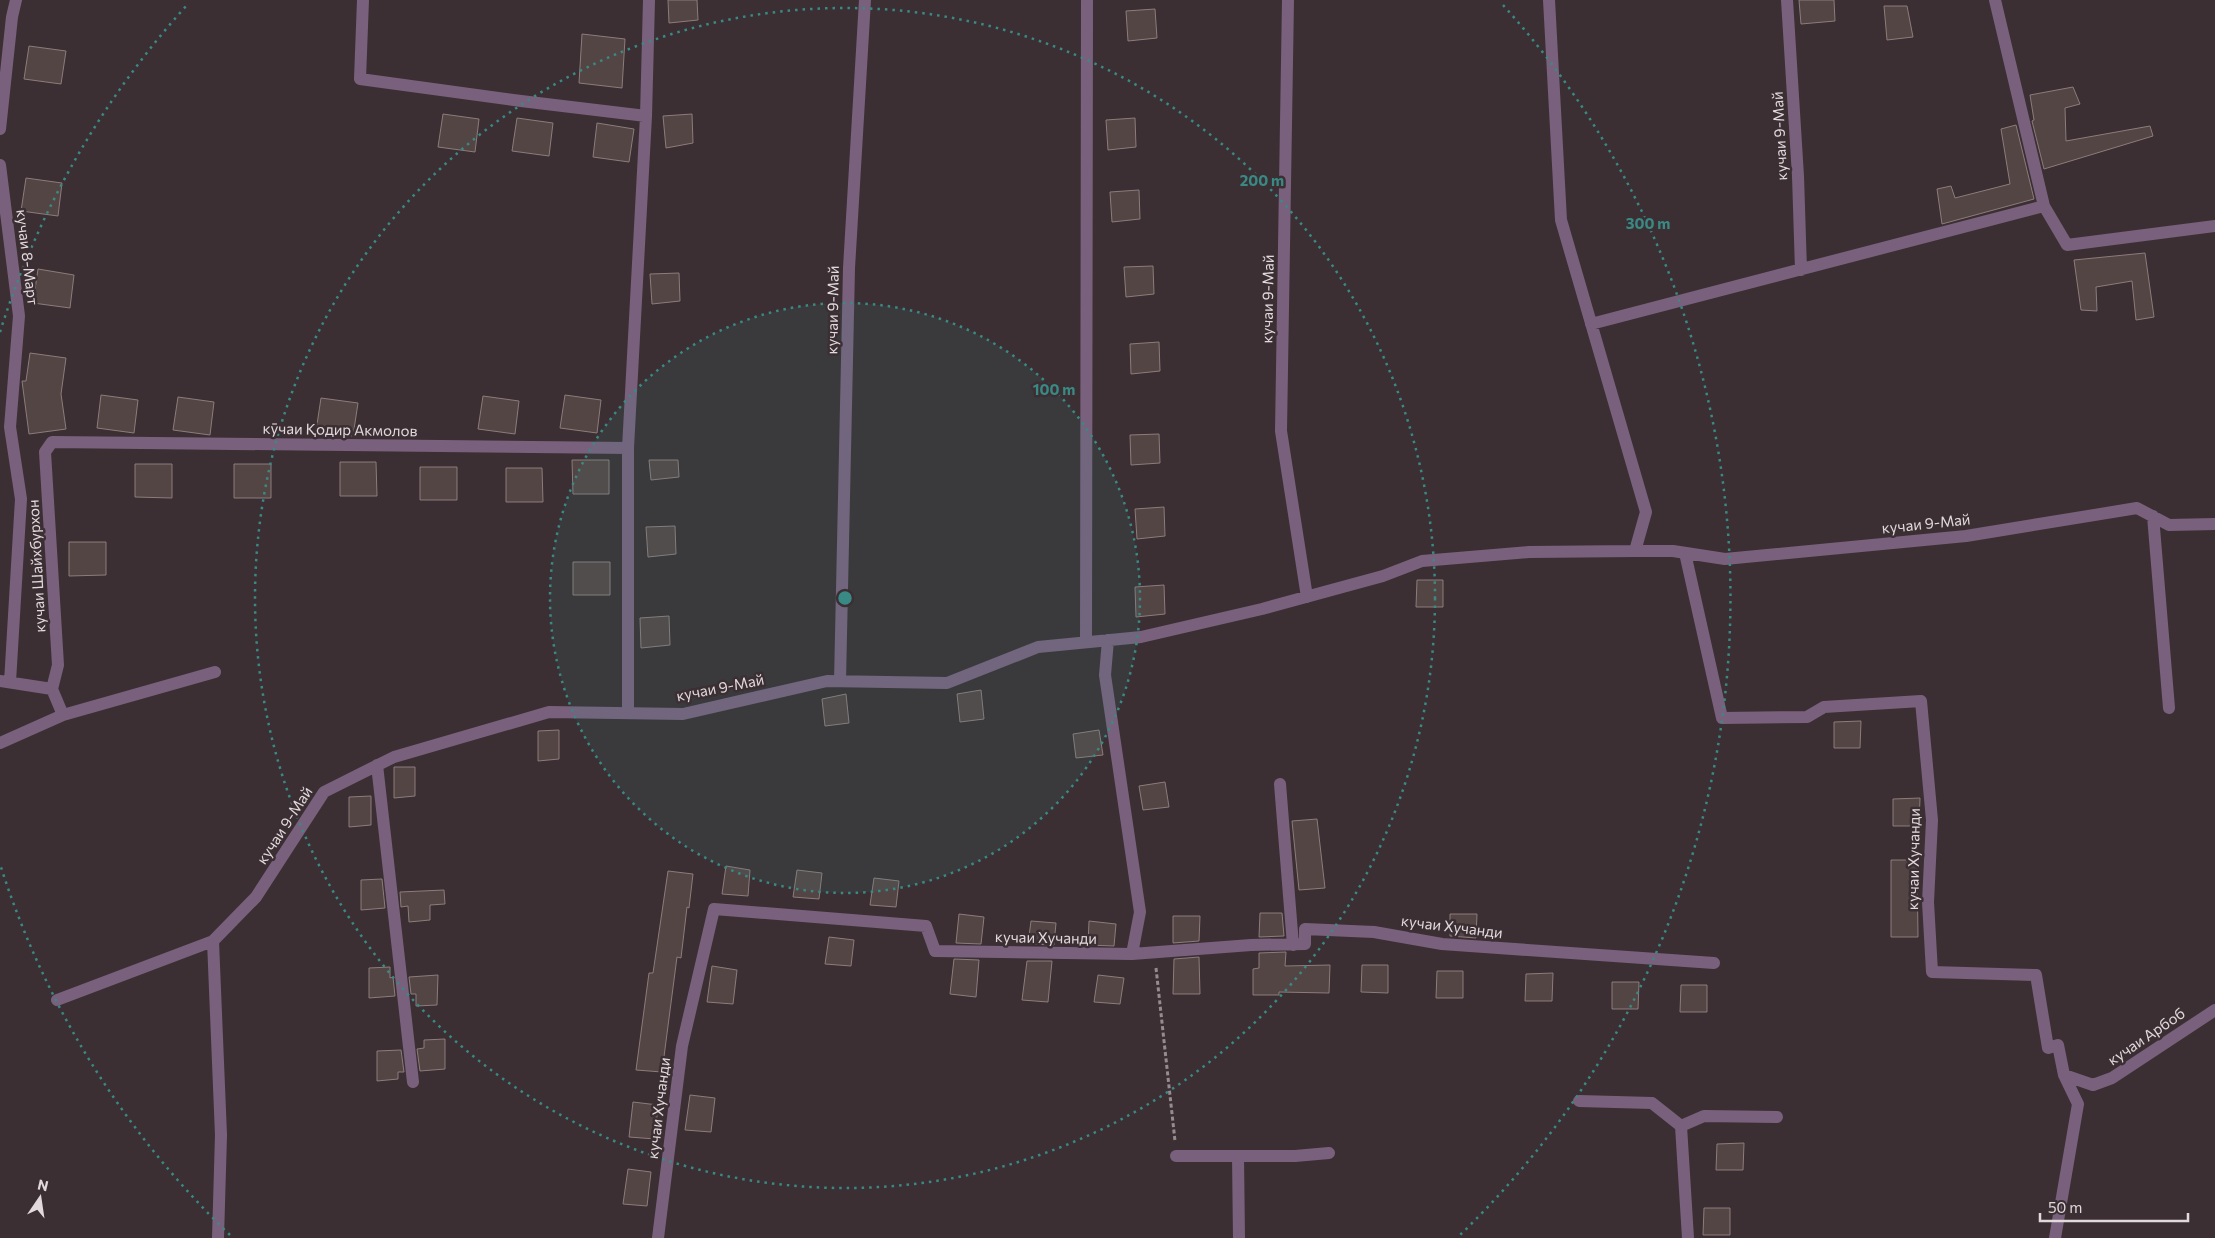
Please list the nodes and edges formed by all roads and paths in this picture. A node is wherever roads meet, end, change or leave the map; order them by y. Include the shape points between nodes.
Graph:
1 (16, 0) edge
2 (363, 0) edge
3 (649, 0) edge
4 (865, 0) edge
5 (1087, 0) edge
6 (1288, 0) edge
7 (1549, 0) edge
8 (1787, 0) edge
9 (1995, 0) edge
10 (3, 75) edge
11 (646, 116) junction
12 (0, 128) edge
13 (0, 166) edge
14 (2044, 206) junction
15 (2215, 226) edge
16 (1801, 270) junction
17 (1591, 324) junction
18 (52, 442) joint
19 (628, 448) junction
20 (2153, 516) junction
21 (2215, 524) edge
22 (1635, 551) junction
23 (1685, 553) junction
24 (1306, 597) junction
25 (1108, 640) junction
26 (1086, 642) junction
27 (215, 672) dead end
28 (5, 681) edge
29 (840, 681) junction
30 (52, 689) junction
31 (2169, 708) dead end
32 (628, 713) junction
33 (63, 715) junction
34 (0, 743) edge
35 (377, 765) junction
36 (1280, 784) dead end
37 (213, 941) junction
38 (1293, 945) junction
39 (1155, 952) junction
40 (1132, 954) junction
41 (1714, 963) dead end
42 (57, 1000) dead end
43 (2215, 1010) edge
44 (2064, 1075) junction
45 (413, 1082) dead end
46 (1579, 1101) dead end
47 (1777, 1117) dead end
48 (1681, 1126) junction
49 (1329, 1153) dead end
50 (1176, 1156) joint
51 (1238, 1156) junction
52 (218, 1238) edge
53 (658, 1238) edge
54 (1238, 1238) edge
55 (1688, 1238) edge
56 (2056, 1238) edge

1 - 10 street
2 - 11 street via 360,79
3 - 11 street
4 - 29 street, кучаи 9-Май via 849,268
5 - 26 street
6 - 24 street, кучаи 9-Май via 1281,431
7 - 17 street via 1561,220
8 - 16 street, кучаи 9-Май
9 - 14 street
10 - 12 street
11 - 19 street
13 - 28 street, кучаи 8-Март via 18,316 10,428 21,499
14 - 15 street via 2067,245
14 - 16 street
16 - 17 street
17 - 22 street via 1646,512
18 - 19 street, кӯчаи Қодир Акмолов
18 - 30 street, кучаи Шайхбурхон via 45,452 58,665
19 - 32 street
20 - 21 street, кучаи 9-Май via 2169,525
20 - 23 street, кучаи 9-Май via 2136,508 1966,536 1725,559
20 - 31 street
22 - 23 street, кучаи 9-Май
22 - 24 street, кучаи 9-Май via 1528,552 1422,561 1383,576
23 - 44 street, кучаи Хучанди via 1722,718 1807,717 1824,707 1921,701 1932,820 1928,902 1932,972 2036,975 2048,1048 2058,1045
24 - 25 street, кучаи 9-Май via 1141,637
25 - 26 street, кучаи 9-Май
25 - 40 street via 1105,675 1140,912
26 - 29 street, кучаи 9-Май via 1038,647 947,682
27 - 33 street
28 - 30 street
29 - 32 street, кучаи 9-Май via 827,681 683,714
30 - 33 street
32 - 35 street, кучаи 9-Май via 549,712 394,757
33 - 34 street
35 - 37 street, кучаи 9-Май via 324,792 256,897
35 - 45 street
36 - 38 street
37 - 42 street
37 - 52 street via 221,1136
38 - 39 street, кучаи Хучанди
38 - 41 street, кучаи Хучанди via 1304,944 1305,929 1374,932 1442,944
39 - 40 street, кучаи Хучанди
39 - 50 path
40 - 53 street, кучаи Хучанди via 935,951 926,926 714,910 682,1046
43 - 44 street, кучаи Арбоб via 2112,1078 2093,1085
44 - 56 street, кучаи Хучанди via 2078,1104
46 - 48 street via 1652,1103
47 - 48 street via 1704,1116
48 - 55 street
49 - 51 street
50 - 51 street
51 - 54 street

